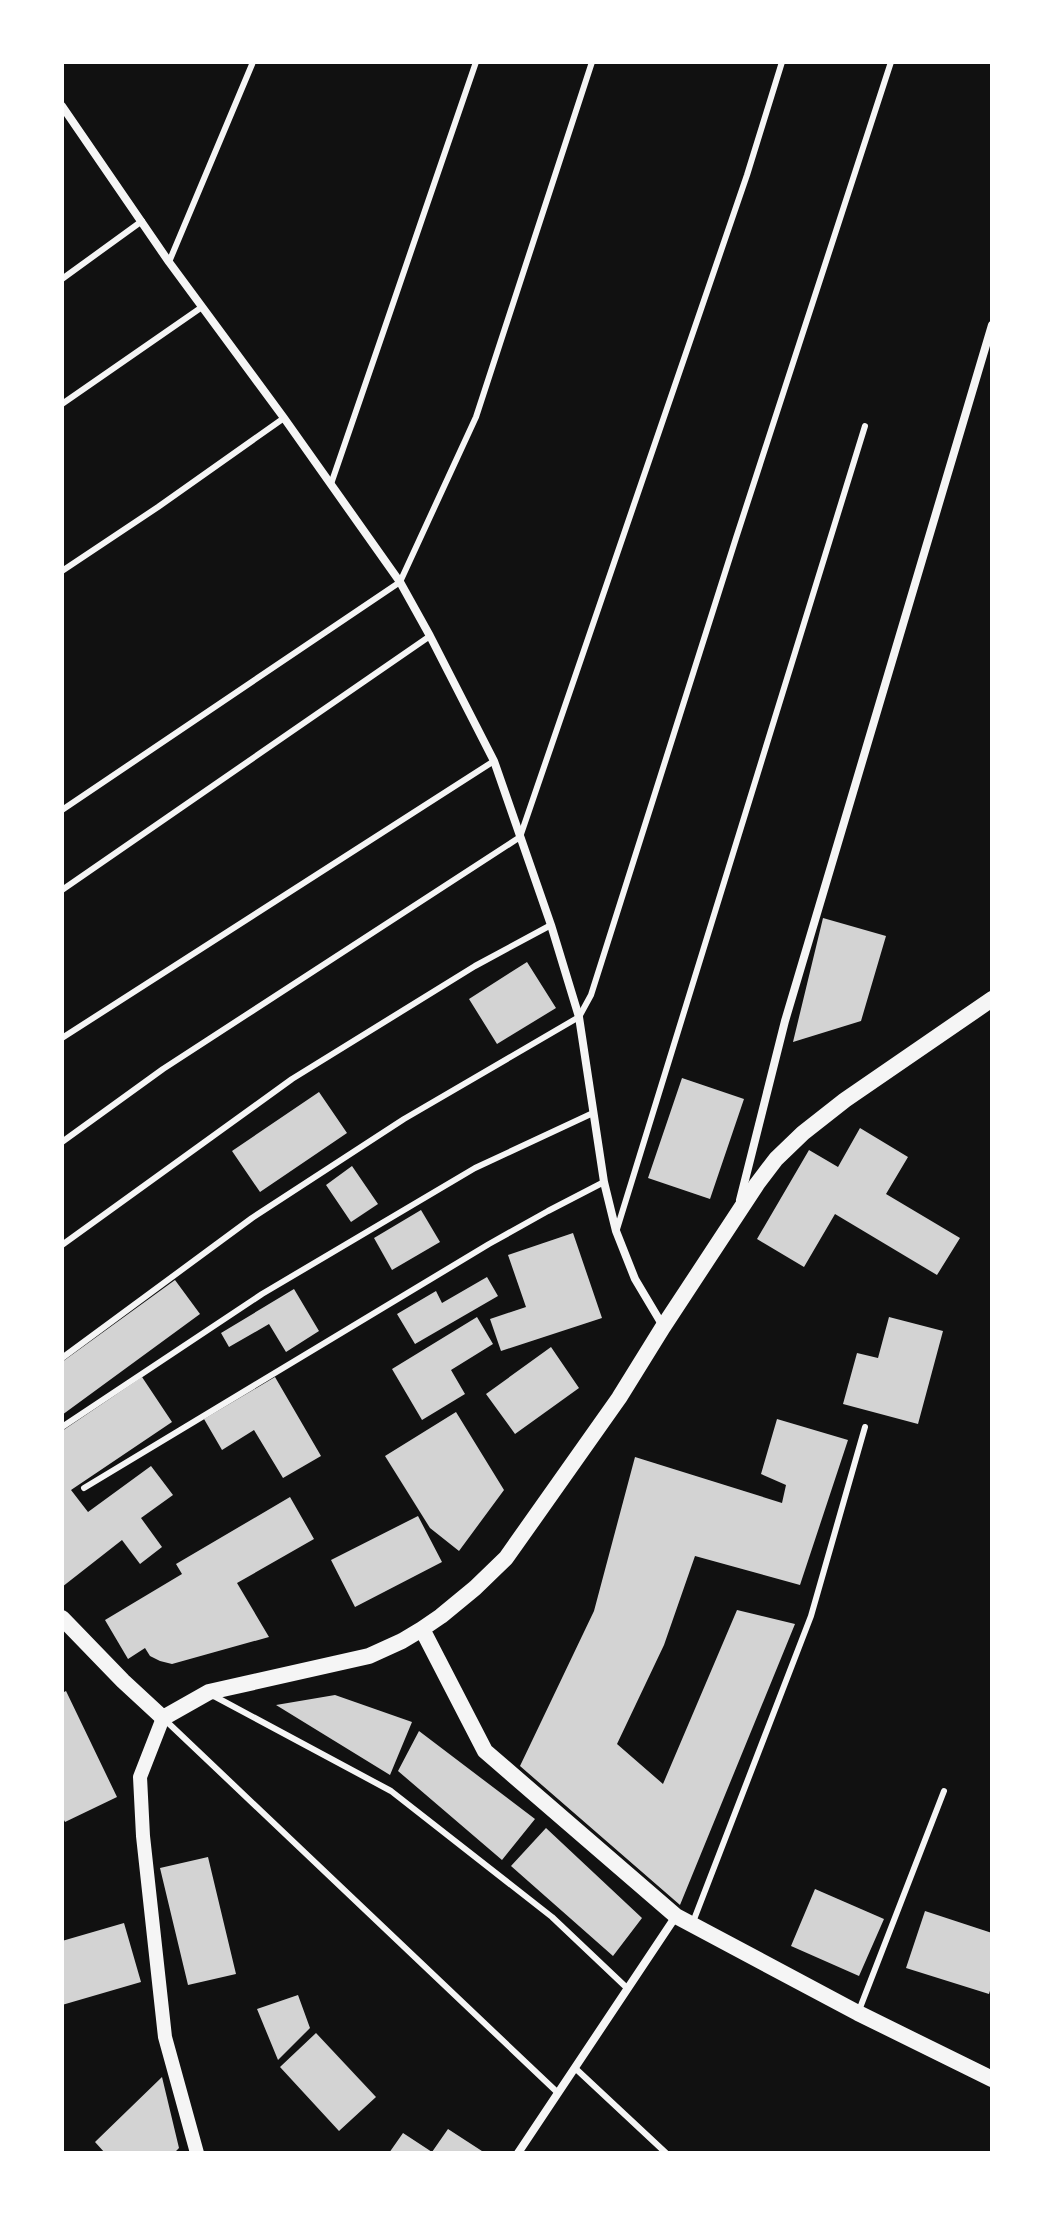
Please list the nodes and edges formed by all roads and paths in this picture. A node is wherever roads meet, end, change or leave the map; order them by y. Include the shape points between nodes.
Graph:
1 (253, 62) edge
2 (476, 62) edge
3 (592, 62) edge
4 (782, 62) edge
5 (891, 62) edge
6 (62, 106) edge
7 (142, 221) junction
8 (169, 262) junction
9 (62, 279) edge
10 (202, 307) junction
11 (992, 325) edge
12 (62, 404) edge
13 (284, 418) junction
14 (865, 426) dead end
15 (331, 484) junction
16 (62, 571) edge
17 (400, 582) junction
18 (430, 636) junction
19 (494, 761) junction
20 (62, 810) edge
21 (520, 837) junction
22 (62, 890) edge
23 (551, 925) junction
24 (992, 999) edge
25 (579, 1017) junction
26 (62, 1038) edge
27 (593, 1113) junction
28 (62, 1142) edge
29 (604, 1182) junction
30 (735, 1220) junction
31 (616, 1231) junction
32 (62, 1245) edge
33 (663, 1327) junction
34 (62, 1358) edge
35 (62, 1427) edge
36 (865, 1427) dead end
37 (84, 1488) dead end
38 (62, 1618) edge
39 (422, 1629) junction
40 (209, 1692) junction
41 (163, 1718) junction
42 (944, 1791) dead end
43 (676, 1916) junction
44 (691, 1926) junction
45 (628, 1989) junction
46 (858, 2013) junction
47 (575, 2068) junction
48 (992, 2079) edge
49 (558, 2093) junction
50 (197, 2153) edge
51 (518, 2153) edge
52 (666, 2153) edge

1 - 8 lane
2 - 15 lane
3 - 17 lane via 476,417
4 - 21 lane
5 - 25 lane via 591,995
6 - 7 street
7 - 8 street
7 - 9 lane
8 - 10 street
10 - 12 lane
10 - 13 street
11 - 30 street via 785,1021
13 - 15 street
13 - 16 lane
14 - 31 lane
15 - 17 street
17 - 18 street
17 - 20 lane
18 - 19 street
18 - 22 lane
19 - 21 street
19 - 26 lane
21 - 23 street
21 - 28 lane via 163,1069
23 - 25 street
23 - 32 lane via 292,1079
24 - 30 main road via 803,1133 776,1159
25 - 27 street
25 - 34 lane via 404,1119 252,1218
27 - 29 street
27 - 35 lane via 475,1168 262,1294
29 - 31 street
29 - 37 lane via 489,1244
30 - 33 main road
31 - 33 street via 635,1279
33 - 39 main road via 506,1558
36 - 44 lane via 811,1616
38 - 41 main road
39 - 40 main road via 369,1656
39 - 43 main road via 485,1751
40 - 41 main road
40 - 45 lane via 391,1791 552,1917
41 - 49 lane
41 - 50 street via 140,1777 143,1836 165,2037
42 - 46 lane
43 - 44 main road
43 - 45 street
44 - 46 main road
45 - 47 street
46 - 48 main road
47 - 49 street
47 - 52 lane
49 - 51 street

